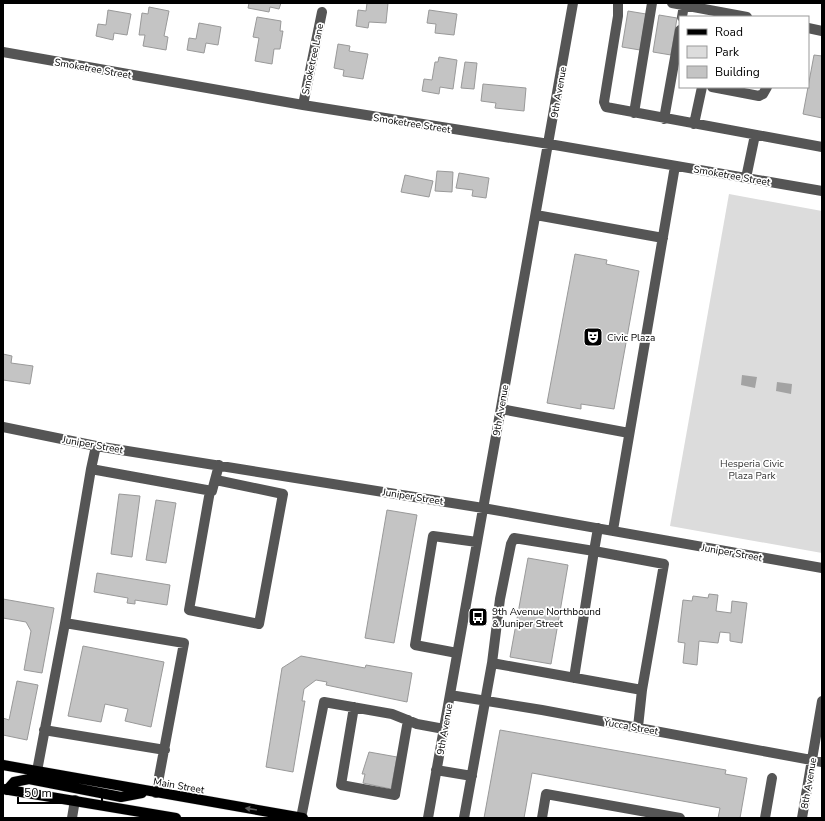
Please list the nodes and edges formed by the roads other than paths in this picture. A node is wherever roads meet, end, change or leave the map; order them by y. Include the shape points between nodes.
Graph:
1 (573, 3) edge
2 (618, 3) edge
3 (652, 3) edge
4 (672, 3) edge
5 (684, 5) junction
6 (322, 12) dead end
7 (716, 14) edge
8 (682, 16) edge
9 (737, 16) edge
10 (809, 28) edge
11 (822, 31) edge
12 (679, 36) edge
13 (3, 52) edge
14 (702, 88) edge
15 (722, 88) edge
16 (767, 88) edge
17 (733, 89) edge
18 (303, 106) junction
19 (634, 113) junction
20 (664, 118) junction
21 (694, 124) junction
22 (755, 135) junction
23 (549, 144) junction
24 (822, 147) edge
25 (675, 166) junction
26 (746, 178) junction
27 (822, 191) edge
28 (536, 215) junction
29 (663, 238) junction
30 (501, 409) junction
31 (3, 427) edge
32 (629, 433) junction
33 (96, 446) junction
34 (219, 465) junction
35 (91, 469) junction
36 (216, 480) junction
37 (210, 491) junction
38 (483, 508) junction
39 (598, 528) junction
40 (613, 530) junction
41 (477, 542) junction
42 (594, 551) junction
43 (822, 568) edge
44 (65, 623) junction
45 (457, 653) junction
46 (492, 663) junction
47 (574, 678) junction
48 (642, 690) junction
49 (450, 694) junction
50 (486, 700) junction
51 (822, 701) edge
52 (354, 707) junction
53 (408, 720) junction
54 (638, 727) junction
55 (444, 729) junction
56 (44, 730) junction
57 (818, 749) edge
58 (165, 750) junction
59 (812, 759) junction
60 (822, 762) edge
61 (3, 765) edge
62 (436, 770) junction
63 (37, 771) junction
64 (472, 776) junction
65 (772, 778) dead end
66 (5, 789) edge
67 (153, 793) junction
68 (75, 800) junction
69 (140, 815) edge
70 (650, 815) edge
71 (72, 818) edge
72 (176, 818) edge
73 (302, 818) edge
74 (428, 818) edge
75 (464, 818) edge
76 (542, 818) edge
77 (680, 818) edge
78 (765, 818) edge
79 (802, 818) edge

1 - 23 street, 9th Avenue
2 - 19 street via 604,102 606,107
3 - 19 street
4 - 5 street
5 - 7 street
5 - 8 street
6 - 18 street, Smoketree Lane
7 - 9 street
10 - 11 street
12 - 20 street
13 - 18 street, Smoketree Street
14 - 21 street
15 - 17 street
16 - 17 street via 764,94 759,96
18 - 23 street, Smoketree Street
19 - 20 street
20 - 21 street
21 - 22 street
22 - 24 street
22 - 26 street
23 - 25 street, Smoketree Street
23 - 28 street, 9th Avenue
25 - 26 street, Smoketree Street
25 - 29 street
26 - 27 street, Smoketree Street
28 - 29 street
28 - 30 street, 9th Avenue
29 - 32 street
30 - 32 street
30 - 38 street, 9th Avenue
31 - 33 street, Juniper Street
32 - 40 street
33 - 34 street, Juniper Street
33 - 35 street
34 - 36 street
34 - 38 street, Juniper Street
35 - 37 street
35 - 44 street
36 - 37 street
36 - 37 street via 283,494 260,624 189,610
38 - 39 street, Juniper Street
38 - 41 street, 9th Avenue
39 - 40 street, Juniper Street
39 - 42 street
40 - 43 street, Juniper Street
41 - 45 street, 9th Avenue
41 - 45 street via 433,536 415,645
42 - 46 street via 514,538 500,599
42 - 47 street
42 - 48 street via 664,564
44 - 56 street
44 - 58 street via 184,643
45 - 49 street, 9th Avenue
46 - 47 street
46 - 50 street
47 - 48 street
48 - 54 street
49 - 50 street, Yucca Street
49 - 55 street, 9th Avenue
50 - 54 street, Yucca Street
50 - 64 street
51 - 57 street, 8th Avenue
52 - 53 street via 392,714
52 - 53 street via 341,785 395,795
52 - 73 street via 324,702
53 - 55 street
54 - 59 street, Yucca Street
55 - 62 street, 9th Avenue
56 - 58 street
56 - 63 street
57 - 59 street, 8th Avenue
58 - 67 street
59 - 60 street, Yucca Street
59 - 79 street, 8th Avenue
61 - 63 main road, Main Street
62 - 64 street
62 - 74 street, 9th Avenue
63 - 67 main road, Main Street
64 - 75 street
65 - 78 street
66 - 67 main road via 14,782 30,779 121,797
66 - 68 main road
73 -> 67 main road, Main Street
68 - 69 main road
68 - 71 street
69 - 72 main road
70 - 76 street via 546,794
70 - 77 street

